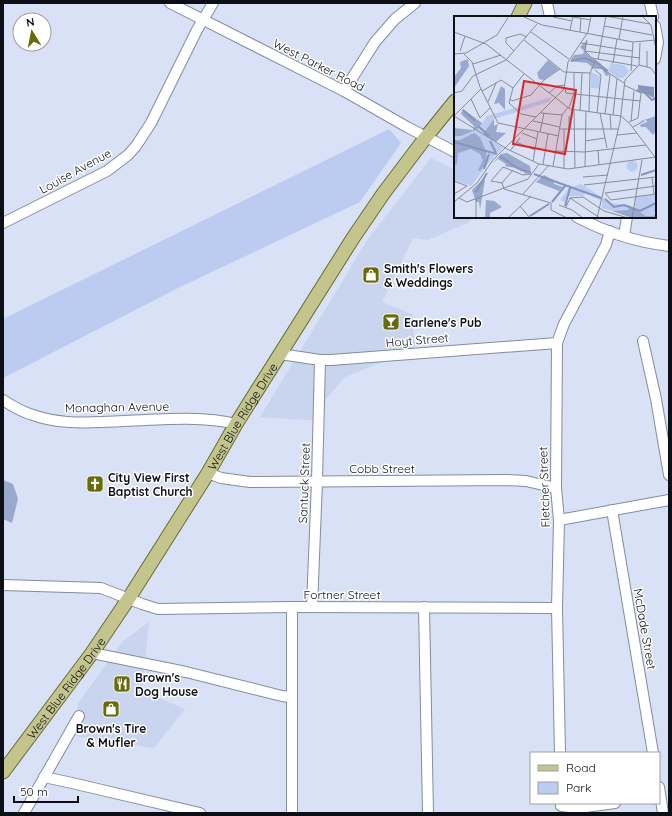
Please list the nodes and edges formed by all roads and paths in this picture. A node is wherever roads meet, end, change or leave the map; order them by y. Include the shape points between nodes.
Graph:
1 (170, 3) edge
2 (213, 3) edge
3 (415, 3) edge
4 (525, 3) edge
5 (547, 3) edge
6 (650, 3) edge
7 (518, 16) edge
8 (550, 16) edge
9 (653, 16) edge
10 (203, 21) junction
11 (657, 42) edge
12 (669, 43) edge
13 (344, 91) junction
14 (454, 102) edge
15 (426, 136) junction
16 (454, 151) edge
17 (579, 218) edge
18 (627, 218) edge
19 (3, 223) edge
20 (610, 232) junction
21 (624, 236) junction
22 (669, 246) edge
23 (643, 342) dead end
24 (557, 343) junction
25 (280, 354) junction
26 (320, 360) junction
27 (3, 400) edge
28 (236, 424) junction
29 (208, 472) junction
30 (669, 475) edge
31 (317, 481) junction
32 (556, 488) junction
33 (669, 500) edge
34 (612, 510) junction
35 (559, 520) junction
36 (3, 585) edge
37 (129, 598) junction
38 (292, 607) junction
39 (312, 607) junction
40 (424, 607) junction
41 (557, 608) junction
42 (92, 653) junction
43 (292, 697) junction
44 (79, 716) dead end
45 (560, 752) edge
46 (653, 752) edge
47 (3, 772) edge
48 (44, 777) junction
49 (662, 793) edge
50 (608, 804) edge
51 (561, 808) edge
52 (24, 813) edge
53 (200, 813) edge
54 (292, 813) edge
55 (428, 813) edge
56 (663, 813) edge

1 - 10 street, West Parker Road
2 - 10 street, Louise Avenue
3 - 13 street via 395,19 375,42
4 - 7 main road
5 - 8 street
6 - 9 street
10 - 13 street, West Parker Road
10 - 19 street, Louise Avenue via 151,123 128,155 107,171
11 - 12 street
13 - 15 street, West Parker Road
14 - 15 main road, West Blue Ridge Drive
15 - 16 street, West Parker Road
15 - 25 main road, West Blue Ridge Drive via 353,238
17 - 20 street
18 - 21 street
20 - 21 street
20 - 24 street, Fletcher Street
21 - 22 street
23 - 30 street
24 - 26 street, Hoyt Street
24 - 32 street, Fletcher Street
25 - 26 street, Hoyt Street
25 - 28 main road, West Blue Ridge Drive
26 - 31 street, Santuck Street
27 - 28 street, Monaghan Avenue via 33,416 51,420 74,422 196,419
28 - 29 main road, West Blue Ridge Drive
29 - 31 street, Cobb Street via 221,478 250,482
29 - 37 main road, West Blue Ridge Drive
31 - 32 street, Cobb Street via 507,480 526,481
31 - 39 street, Santuck Street
32 - 35 street, Fletcher Street
33 - 34 street
34 - 35 street
34 - 46 street, McDade Street
35 - 41 street, Fletcher Street
36 - 37 street, Fortner Street via 101,588
37 - 38 street, Fortner Street via 158,609
37 - 42 main road, West Blue Ridge Drive
38 - 39 street, Fortner Street
38 - 43 street
39 - 40 street, Fortner Street
40 - 41 street, Fortner Street
40 - 55 street
41 - 45 street, Fletcher Street
42 - 43 street
42 - 47 main road, West Blue Ridge Drive
43 - 54 street
44 - 48 street
48 - 52 street
48 - 53 street
49 - 56 street
50 - 51 street

